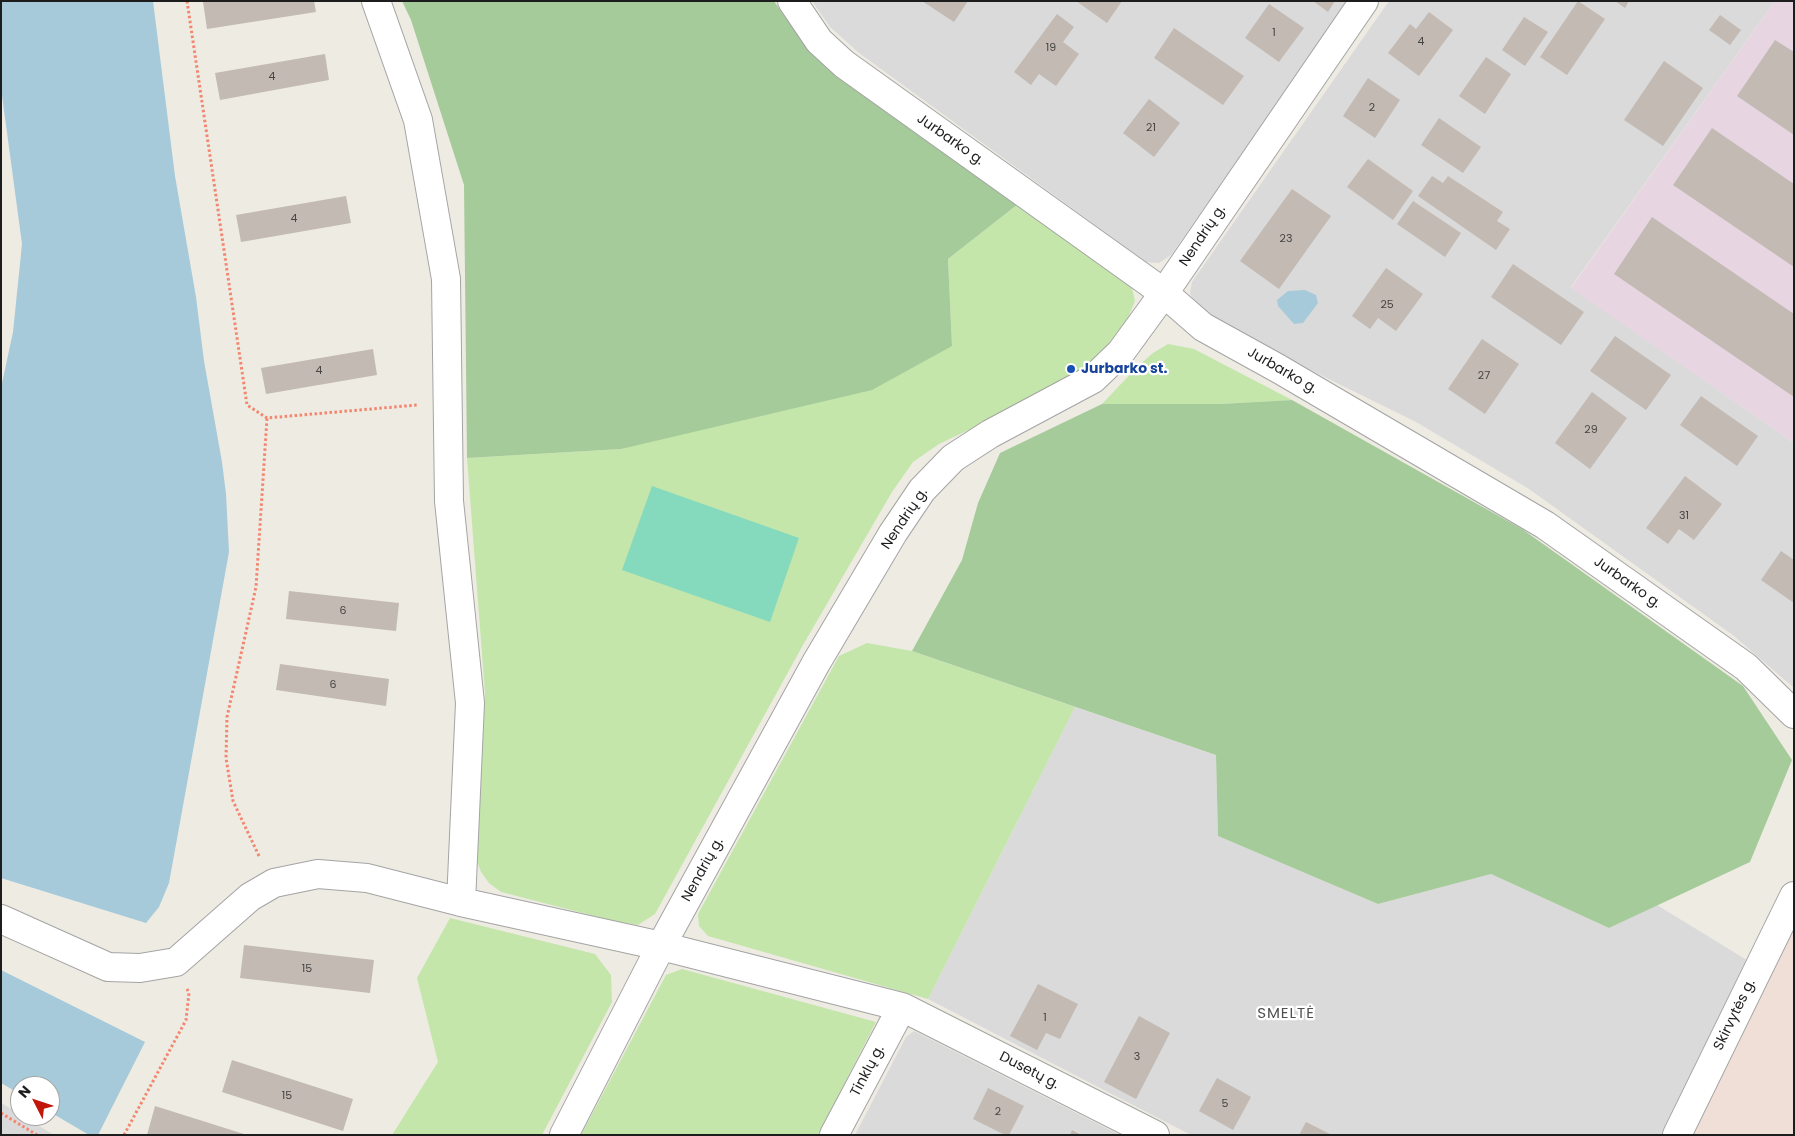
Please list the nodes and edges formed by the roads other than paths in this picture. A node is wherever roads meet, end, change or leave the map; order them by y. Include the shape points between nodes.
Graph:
1 (376, 1) edge
2 (792, 1) edge
3 (1364, 1) edge
4 (1164, 292) junction
5 (1794, 714) edge
6 (1794, 896) edge
7 (460, 902) junction
8 (1, 919) edge
9 (661, 946) junction
10 (902, 1007) junction
11 (564, 1135) edge
12 (834, 1135) edge
13 (1155, 1135) edge
14 (1677, 1135) edge

1 - 7 street via 418,120 446,279 449,501 470,703
2 - 4 street, Jurbarko g. via 819,41 844,64
3 - 4 street, Nendrių g.
4 - 5 street, Jurbarko g. via 1203,327 1545,525 1746,667
4 - 9 street, Nendrių g. via 1121,352 1093,379 990,434 953,458 922,490 816,663
6 - 14 street, Skirvytės g.
7 - 8 street, Dusetų g. via 367,878 318,874 274,884 250,897 176,962 140,968 108,967
7 - 9 street, Dusetų g.
9 - 10 street, Dusetų g.
9 - 11 street, Nendrių g.
10 - 12 street, Tinklų g.
10 - 13 street, Dusetų g.

